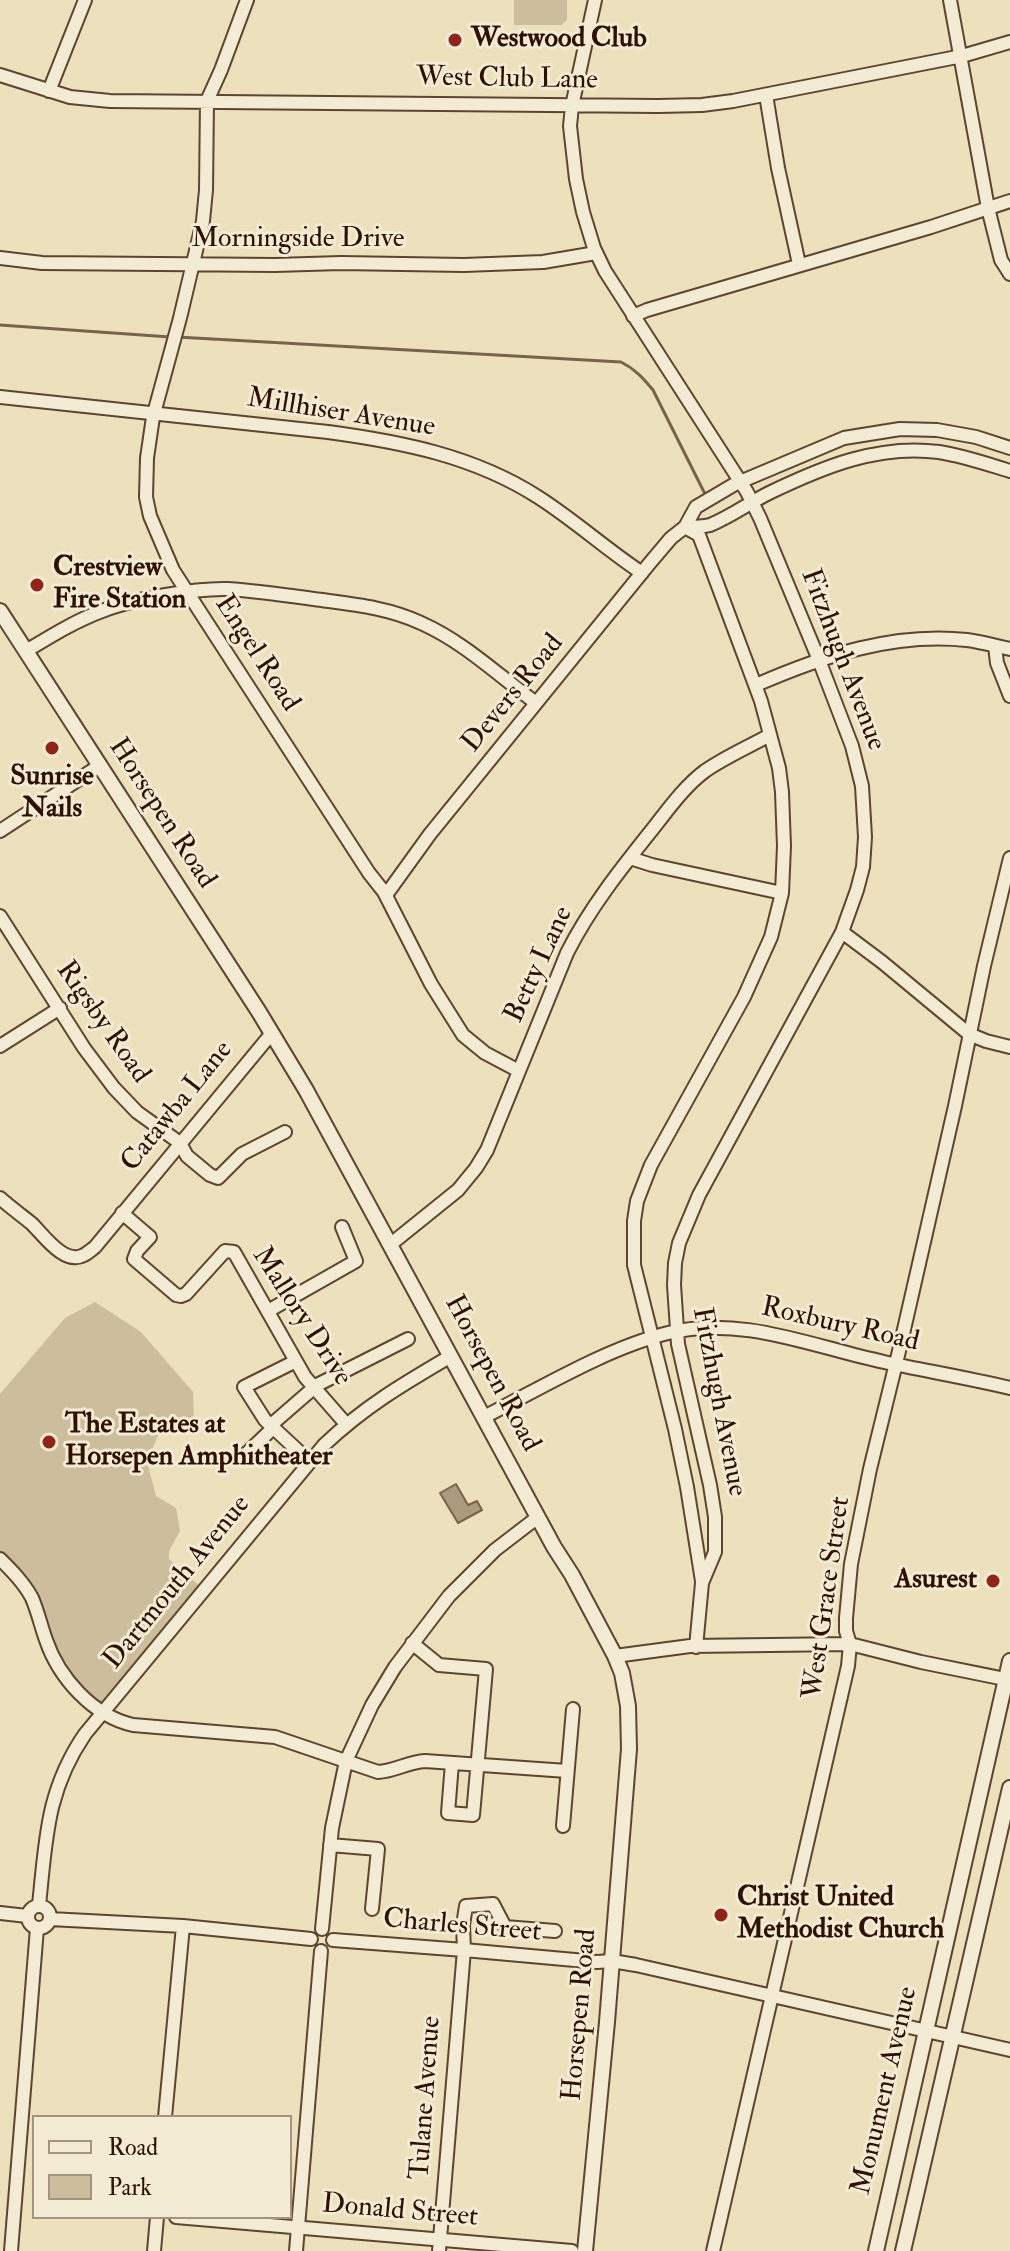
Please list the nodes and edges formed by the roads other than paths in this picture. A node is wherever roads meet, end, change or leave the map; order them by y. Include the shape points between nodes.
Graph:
1 (85, 0) edge
2 (247, 0) edge
3 (595, 0) edge
4 (950, 0) edge
5 (1010, 42) edge
6 (962, 56) junction
7 (0, 75) edge
8 (49, 91) junction
9 (766, 95) junction
10 (207, 101) junction
11 (572, 106) junction
12 (1010, 201) edge
13 (988, 208) junction
14 (596, 253) junction
15 (0, 258) edge
16 (193, 264) junction
17 (799, 264) junction
18 (1010, 274) edge
19 (633, 316) junction
20 (0, 397) edge
21 (155, 413) junction
22 (1010, 448) edge
23 (1010, 471) edge
24 (741, 482) junction
25 (752, 502) junction
26 (685, 527) junction
27 (642, 573) junction
28 (187, 592) junction
29 (0, 611) edge
30 (995, 646) junction
31 (1010, 649) edge
32 (26, 651) junction
33 (819, 660) junction
34 (756, 685) junction
35 (1010, 696) edge
36 (536, 703) junction
37 (770, 735) junction
38 (99, 766) junction
39 (0, 831) edge
40 (630, 858) junction
41 (1010, 858) edge
42 (782, 893) junction
43 (386, 895) junction
44 (0, 916) edge
45 (842, 932) junction
46 (60, 1008) junction
47 (272, 1033) junction
48 (969, 1034) junction
49 (0, 1046) edge
50 (1010, 1047) edge
51 (519, 1071) junction
52 (285, 1132) dead end
53 (180, 1143) junction
54 (0, 1198) edge
55 (122, 1213) junction
56 (342, 1227) dead end
57 (391, 1244) junction
58 (268, 1311) junction
59 (677, 1331) junction
60 (651, 1338) junction
61 (408, 1339) dead end
62 (451, 1356) junction
63 (296, 1361) junction
64 (895, 1364) junction
65 (314, 1388) junction
66 (1010, 1388) edge
67 (484, 1417) junction
68 (346, 1424) junction
69 (272, 1427) junction
70 (246, 1454) dead end
71 (309, 1461) junction
72 (538, 1517) junction
73 (0, 1559) edge
74 (702, 1583) junction
75 (412, 1643) junction
76 (850, 1644) junction
77 (696, 1647) junction
78 (615, 1656) junction
79 (1010, 1661) edge
80 (1008, 1679) edge
81 (573, 1709) dead end
82 (102, 1713) junction
83 (346, 1761) junction
84 (452, 1763) junction
85 (476, 1764) junction
86 (567, 1771) junction
87 (1010, 1788) edge
88 (563, 1826) dead end
89 (330, 1845) junction
90 (39, 1905) junction
91 (372, 1909) dead end
92 (0, 1913) edge
93 (27, 1916) junction
94 (50, 1919) junction
95 (183, 1926) junction
96 (37, 1928) junction
97 (322, 1929) junction
98 (555, 1931) dead end
99 (311, 1939) junction
100 (333, 1940) junction
101 (464, 1950) junction
102 (321, 1951) junction
103 (612, 1961) junction
104 (772, 1996) junction
105 (926, 2032) junction
106 (953, 2038) junction
107 (1010, 2050) edge
108 (165, 2115) edge
109 (157, 2219) edge
110 (200, 2219) edge
111 (298, 2227) junction
112 (439, 2245) edge
113 (11, 2251) edge
114 (154, 2251) edge
115 (296, 2251) edge
116 (572, 2251) edge
117 (585, 2251) edge
118 (713, 2251) edge
119 (876, 2251) edge
120 (903, 2251) edge

1 - 8 street
2 - 10 street
3 - 11 street, Fitzhugh Avenue
4 - 6 street
5 - 6 street, West Club Lane
6 - 9 street, West Club Lane
6 - 13 street
7 - 8 street, West Club Lane
8 - 10 street, West Club Lane via 83,99
9 - 11 street, West Club Lane via 702,105
9 - 17 street
10 - 11 street, West Club Lane
10 - 16 street, Engel Road via 206,190
11 - 14 street, Fitzhugh Avenue via 576,179
12 - 13 street
13 - 17 street
13 - 18 street via 1001,260
14 - 16 street, Morningside Drive via 506,265
14 - 19 street, Fitzhugh Avenue
15 - 16 street, Morningside Drive
16 - 21 street, Engel Road
17 - 19 street
19 - 24 street, Fitzhugh Avenue
20 - 21 street, Millhiser Avenue
21 - 27 street, Millhiser Avenue via 378,439 472,464 540,498
21 - 28 street, Engel Road via 146,497 173,570
22 - 24 street, Devers Road via 937,430 877,431 818,447
23 - 25 street via 940,452 879,453 831,465
24 - 25 street, Fitzhugh Avenue
24 - 26 street, Devers Road via 696,507
25 - 26 street via 708,526
25 - 33 street, Fitzhugh Avenue
26 - 27 street, Devers Road
26 - 34 street, Fitzhugh Avenue via 699,535
27 - 36 street, Devers Road
28 - 32 street via 102,610
28 - 36 street via 262,592 404,616 448,637
28 - 43 street, Engel Road
29 - 32 street, Horsepen Road
30 - 31 street
30 - 33 street via 913,639
30 - 35 street
32 - 38 street, Horsepen Road
33 - 34 street
33 - 45 street, Fitzhugh Avenue via 852,746 865,817 863,867
34 - 37 street, Fitzhugh Avenue
36 - 43 street, Devers Road
37 - 40 street, Betty Lane via 695,780
37 - 42 street, Fitzhugh Avenue via 782,792
38 - 39 street
38 - 47 street, Horsepen Road
40 - 42 street
40 - 51 street, Betty Lane via 578,931
41 - 48 street, West Grace Street
42 - 60 street, Fitzhugh Avenue via 760,964 651,1165 637,1201 634,1265
43 - 51 street, Engel Road via 463,1035
44 - 46 street, Rigsby Road
45 - 48 street
45 - 59 street, Fitzhugh Avenue via 688,1219 675,1263
46 - 49 street
46 - 53 street, Rigsby Road via 114,1088
47 - 53 street, Catawba Lane
47 - 57 street, Horsepen Road
48 - 50 street
48 - 64 street, West Grace Street
51 - 57 street, Betty Lane via 476,1168 444,1203
52 - 53 street, Rigsby Road via 242,1154 218,1178 187,1156
53 - 55 street, Catawba Lane
54 - 55 street via 56,1249 74,1257 95,1247
55 - 58 street, Mallory Drive via 150,1237 134,1259 176,1295 186,1294 225,1251 234,1252
56 - 58 street via 356,1261
57 - 62 street, Horsepen Road
58 - 63 street, Mallory Drive
59 - 60 street, Roxbury Road
59 - 64 street, Roxbury Road via 748,1329
59 - 74 street, Fitzhugh Avenue via 715,1517 715,1552
60 - 67 street, Roxbury Road
60 - 74 street, Fitzhugh Avenue via 681,1458
61 - 65 street
62 - 67 street, Horsepen Road
62 - 68 street, Dartmouth Avenue
63 - 65 street, Mallory Drive
63 - 69 street via 244,1387
64 - 66 street, Roxbury Road
64 - 76 street, West Grace Street via 851,1564 846,1618
65 - 68 street, Mallory Drive
65 - 69 street
67 - 72 street, Horsepen Road
68 - 71 street, Dartmouth Avenue
69 - 70 street
69 - 71 street
71 - 82 street, Dartmouth Avenue
72 - 75 street via 475,1568
72 - 78 street, Horsepen Road
73 - 82 street via 33,1601 65,1677
74 - 77 street, Fitzhugh Avenue
75 - 83 street via 380,1689
75 - 85 street via 439,1665 486,1669
76 - 77 street
76 - 80 street
76 - 104 street, West Grace Street
77 - 78 street
78 - 103 street, Horsepen Road via 630,1733
79 - 80 street, Monument Avenue
80 - 105 street, Monument Avenue
81 - 86 street
82 - 83 street via 133,1725 275,1737
82 - 90 street, Dartmouth Avenue via 74,1750 54,1792
83 - 84 street via 378,1772 414,1762
83 - 89 street
84 - 85 street
84 - 85 street via 448,1813 473,1815
85 - 86 street
86 - 88 street
87 - 106 street, Monument Avenue
89 - 91 street via 378,1849
89 - 97 street
90 - 93 street
90 - 94 street via 48,1909
92 - 93 street
93 - 96 street
94 - 95 street
94 - 96 street
95 - 99 street
95 - 108 street
96 - 113 street
97 - 99 street
97 - 100 street
98 - 101 street, Tulane Avenue via 505,1927 493,1904 466,1906
99 - 102 street
100 - 101 street, Charles Street
100 - 102 street
101 - 103 street, Charles Street
101 - 112 street, Tulane Avenue
102 - 111 street
103 - 104 street, Charles Street
103 - 117 street, Horsepen Road
104 - 105 street, Charles Street
104 - 118 street, West Grace Street
105 - 106 street, Charles Street
105 - 119 street, Monument Avenue
106 - 107 street, Charles Street
106 - 120 street, Monument Avenue
109 - 114 street
110 - 111 street, Donald Street
111 - 112 street, Donald Street
111 - 115 street
112 - 116 street, Donald Street

